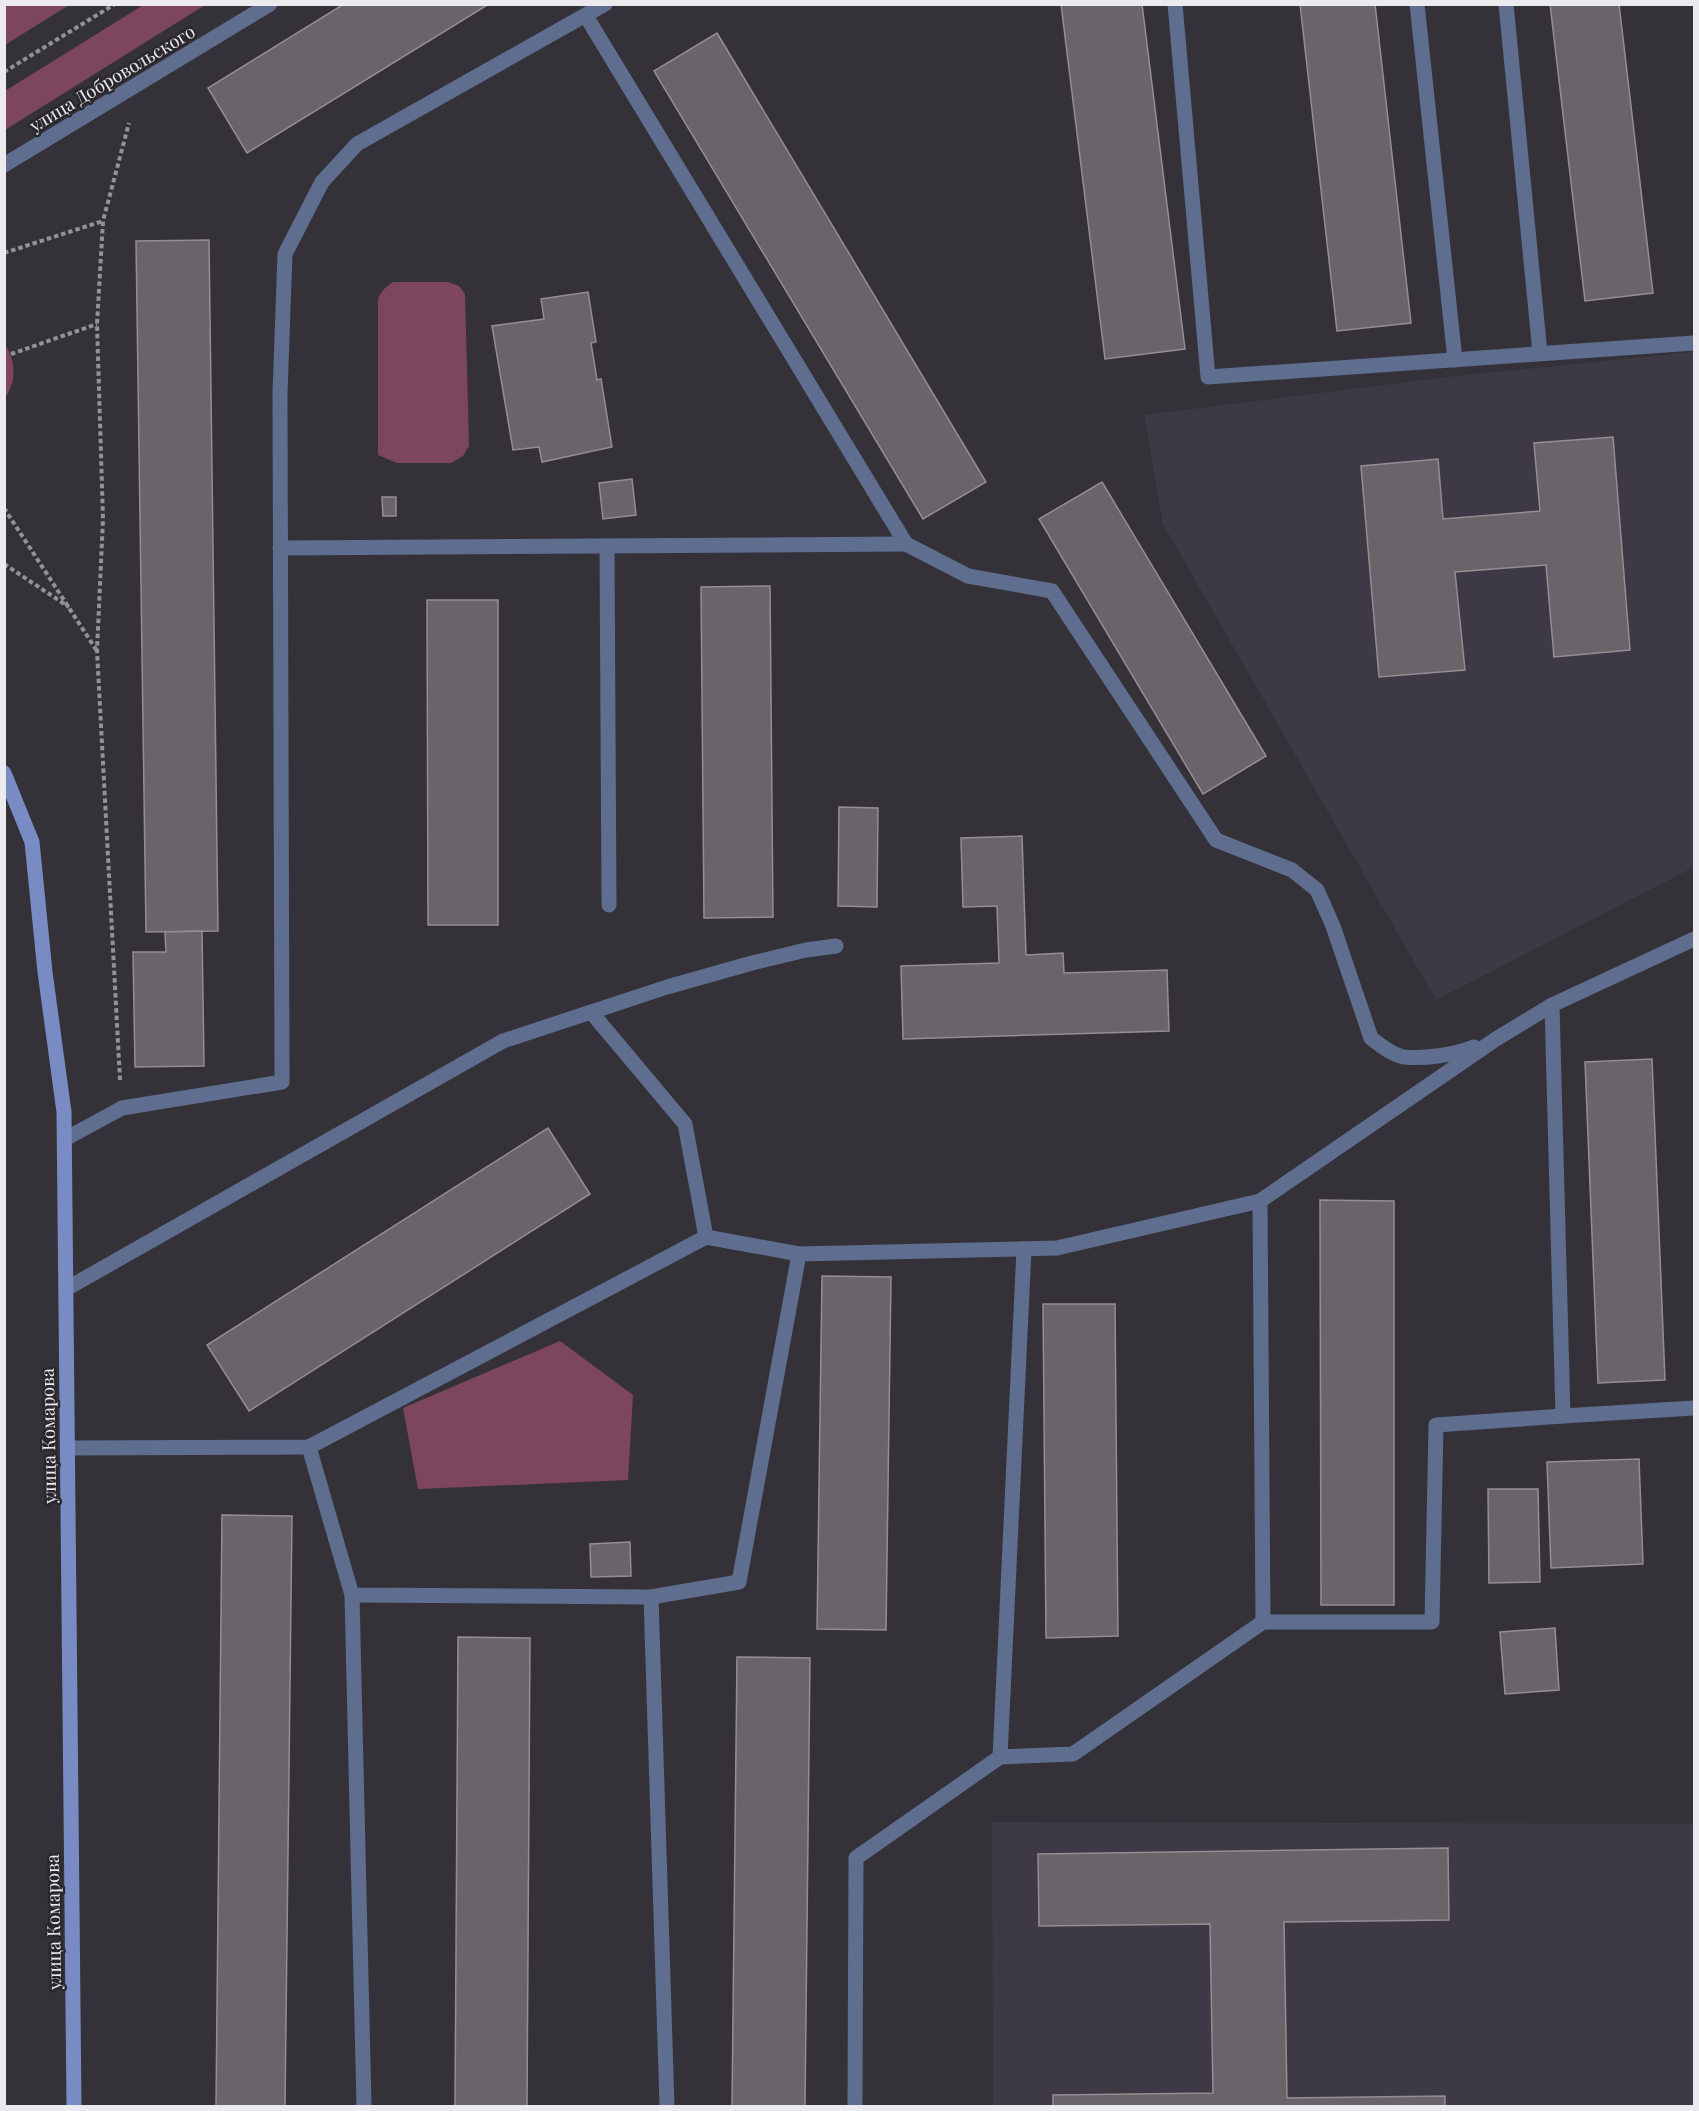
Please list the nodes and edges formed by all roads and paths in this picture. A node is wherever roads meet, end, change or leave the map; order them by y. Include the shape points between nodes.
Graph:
1 (115, 4) edge
2 (270, 4) edge
3 (605, 4) edge
4 (1175, 4) edge
5 (1417, 4) edge
6 (1506, 4) edge
7 (586, 16) junction
8 (4, 72) edge
9 (140, 83) junction
10 (4, 165) edge
11 (103, 221) junction
12 (4, 253) edge
13 (97, 324) junction
14 (1695, 342) edge
15 (1540, 353) junction
16 (11, 354) dead end
17 (1455, 360) junction
18 (4, 508) edge
19 (906, 544) junction
20 (607, 546) junction
21 (280, 548) junction
22 (4, 564) edge
23 (70, 608) junction
24 (97, 651) junction
25 (4, 773) edge
26 (609, 905) dead end
27 (1695, 939) edge
28 (836, 946) dead end
29 (1552, 1005) junction
30 (591, 1012) junction
31 (1496, 1039) junction
32 (122, 1108) junction
33 (65, 1139) junction
34 (1260, 1201) junction
35 (706, 1237) junction
36 (1024, 1249) junction
37 (799, 1254) junction
38 (66, 1289) junction
39 (1695, 1408) edge
40 (1563, 1416) junction
41 (309, 1447) junction
42 (68, 1448) junction
43 (352, 1595) junction
44 (651, 1597) junction
45 (1263, 1622) junction
46 (1000, 1757) junction
47 (74, 2106) edge
48 (364, 2106) edge
49 (667, 2106) edge
50 (855, 2106) edge

1 - 8 path
2 - 9 street, улица Добровольского
3 - 7 street
4 - 17 street via 1208,377
5 - 17 street
6 - 15 street
7 - 19 street
7 - 21 street via 357,144 322,182 285,254
9 - 10 street, улица Добровольского
9 - 11 path
11 - 12 path
11 - 13 path
13 - 16 path
13 - 24 path via 103,519
14 - 15 street
15 - 17 street
18 - 23 path
19 - 20 street
19 - 31 street via 968,576 1052,591 1216,840 1292,870 1317,890 1371,1038 1402,1057 1455,1054
20 - 21 street
20 - 26 street
21 - 32 street via 282,1082
22 - 23 path
23 - 24 path
24 - 32 path
25 - 33 main road, улица Комарова via 32,842
27 - 29 street
28 - 30 street via 752,963
29 - 31 street
29 - 40 street
30 - 35 street via 685,1124
30 - 38 street via 503,1041
31 - 34 street
32 - 33 street
33 - 38 main road, улица Комарова
34 - 36 street via 1057,1248
34 - 45 street
35 - 37 street
35 - 41 street
36 - 37 street
36 - 46 street
37 - 44 street via 739,1582
38 - 42 main road, улица Комарова
39 - 40 street
40 - 45 street via 1436,1425 1432,1622
41 - 42 street
41 - 43 street
42 - 47 main road, улица Комарова
43 - 44 street
43 - 48 street
44 - 49 street
45 - 46 street via 1073,1754
46 - 50 street via 855,1858

